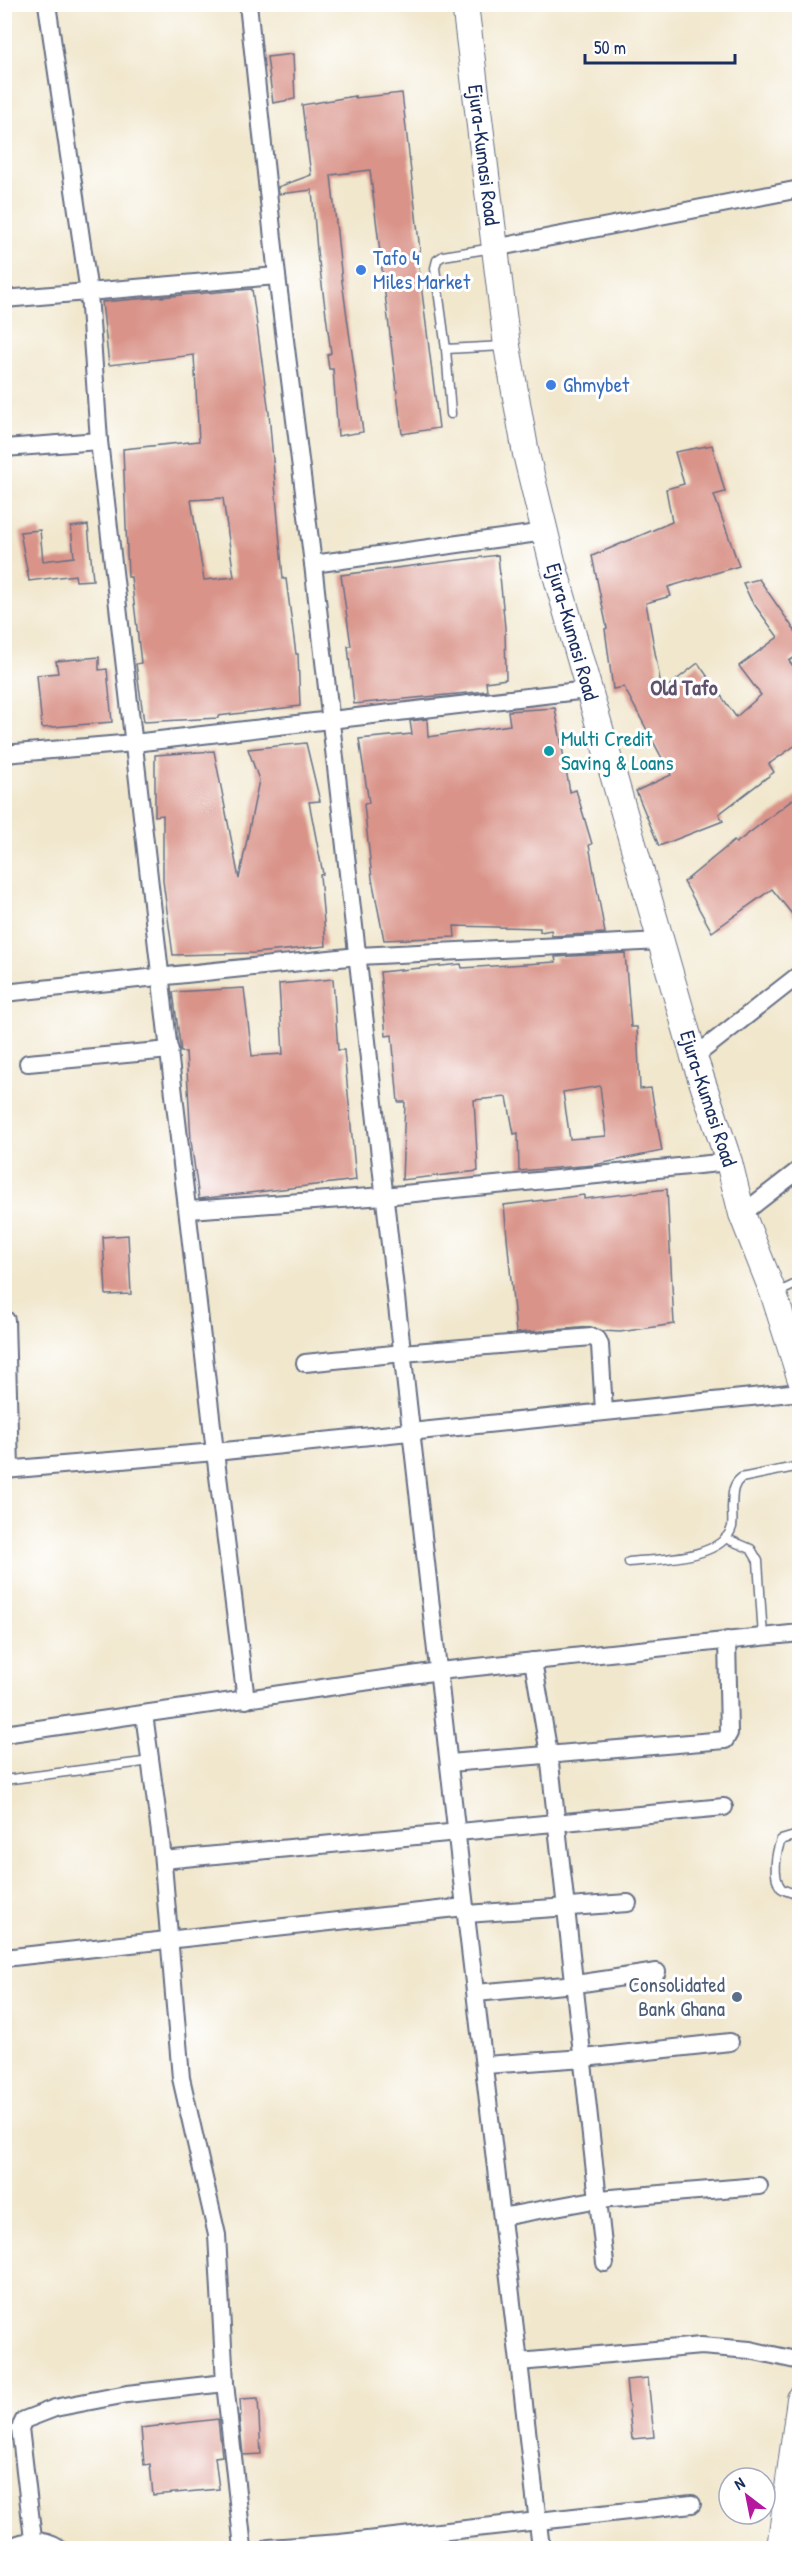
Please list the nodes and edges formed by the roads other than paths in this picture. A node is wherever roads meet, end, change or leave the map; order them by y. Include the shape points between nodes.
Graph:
1 (47, 4) edge
2 (248, 4) edge
3 (465, 4) edge
4 (800, 189) edge
5 (494, 248) junction
6 (277, 276) junction
7 (89, 292) junction
8 (4, 299) edge
9 (507, 346) junction
10 (446, 350) junction
11 (451, 414) dead end
12 (99, 441) junction
13 (4, 448) edge
14 (545, 532) junction
15 (313, 564) junction
16 (587, 690) junction
17 (331, 720) junction
18 (134, 743) junction
19 (4, 754) edge
20 (662, 941) junction
21 (358, 956) junction
22 (800, 974) edge
23 (161, 975) junction
24 (4, 993) edge
25 (170, 1050) junction
26 (694, 1057) junction
27 (28, 1062) dead end
28 (729, 1162) junction
29 (800, 1169) edge
30 (384, 1196) junction
31 (189, 1210) junction
32 (742, 1214) junction
33 (800, 1282) edge
34 (774, 1295) junction
35 (6, 1320) dead end
36 (403, 1353) junction
37 (304, 1363) dead end
38 (800, 1377) edge
39 (800, 1392) edge
40 (604, 1412) junction
41 (411, 1431) junction
42 (215, 1452) junction
43 (800, 1466) edge
44 (8, 1469) edge
45 (725, 1538) junction
46 (629, 1562) dead end
47 (800, 1633) edge
48 (763, 1636) junction
49 (727, 1640) junction
50 (533, 1661) junction
51 (439, 1671) junction
52 (246, 1700) junction
53 (144, 1714) junction
54 (4, 1734) edge
55 (549, 1754) junction
56 (151, 1761) junction
57 (450, 1763) junction
58 (4, 1779) edge
59 (724, 1807) dead end
60 (557, 1824) junction
61 (457, 1833) junction
62 (800, 1838) edge
63 (163, 1860) junction
64 (800, 1895) edge
65 (628, 1903) dead end
66 (567, 1906) junction
67 (465, 1911) junction
68 (169, 1941) junction
69 (4, 1958) edge
70 (657, 1972) dead end
71 (576, 1984) junction
72 (476, 1993) junction
73 (730, 2042) dead end
74 (584, 2058) junction
75 (485, 2066) junction
76 (759, 2186) dead end
77 (599, 2199) junction
78 (502, 2217) junction
79 (605, 2263) dead end
80 (800, 2361) edge
81 (519, 2362) junction
82 (225, 2384) junction
83 (799, 2410) edge
84 (692, 2504) dead end
85 (538, 2522) junction
86 (33, 2539) junction
87 (340, 2546) edge
88 (9, 2548) edge
89 (58, 2548) edge
90 (243, 2548) edge
91 (269, 2548) edge
92 (541, 2548) edge
93 (780, 2548) edge

1 - 7 street
2 - 6 street
3 - 5 main road, Ejura-Kumasi Road
4 - 5 street
5 - 9 main road, Ejura-Kumasi Road
5 - 10 lane via 437,260
6 - 7 street
6 - 15 street
7 - 8 street
7 - 12 street
9 - 10 lane
9 - 14 main road, Ejura-Kumasi Road via 526,454
10 - 11 lane
12 - 13 street
12 - 18 street
14 - 15 street
14 - 16 main road, Ejura-Kumasi Road
15 - 17 street
16 - 17 street
16 - 20 main road, Ejura-Kumasi Road
17 - 18 street
17 - 21 street
18 - 19 street
18 - 23 street
20 - 21 street
20 - 26 main road, Ejura-Kumasi Road
21 - 23 street
21 - 30 street
22 - 26 street
23 - 24 street
23 - 25 street
25 - 27 street
25 - 31 street
26 - 28 main road, Ejura-Kumasi Road
28 - 30 street
28 - 32 main road, Ejura-Kumasi Road
29 - 32 street
30 - 31 street
30 - 36 street
31 - 42 street
32 - 34 main road, Ejura-Kumasi Road
33 - 34 lane
34 - 38 main road, Ejura-Kumasi Road
35 - 44 street
36 - 37 street
36 - 40 street via 592,1337 600,1345
36 - 41 street
39 - 40 street
40 - 41 street
41 - 42 street
41 - 51 street
42 - 44 street
42 - 52 street
43 - 45 lane via 741,1478 735,1483 732,1527
45 - 46 lane via 697,1555
45 - 48 lane via 751,1549 758,1561
47 - 48 street
48 - 49 street
49 - 50 street
49 - 55 street via 729,1733 725,1740
50 - 51 street
50 - 55 street
51 - 52 street
51 - 57 street
52 - 53 street
53 - 54 street
53 - 56 street
55 - 57 street
55 - 60 street
56 - 58 lane
56 - 63 street
57 - 61 street
59 - 60 street
60 - 61 street
60 - 66 street
61 - 63 street
61 - 67 street
62 - 64 lane via 781,1840 777,1879 785,1890
63 - 68 street
65 - 66 street
66 - 67 street
66 - 71 street
67 - 68 street
67 - 72 street
68 - 69 street
68 - 82 street via 181,2078 217,2235
70 - 71 street
71 - 72 street
71 - 74 street
72 - 75 street
73 - 74 street
74 - 75 street
74 - 77 street
75 - 78 street
76 - 77 street
77 - 78 street
77 - 79 street
78 - 81 street
80 - 81 street via 750,2350 701,2346
81 - 85 street
82 - 86 street via 127,2394 55,2408 24,2420 20,2428
82 - 90 street
83 - 93 main road
84 - 85 street
85 - 87 street
85 - 92 street
86 - 88 street
86 - 89 street
87 - 91 street

